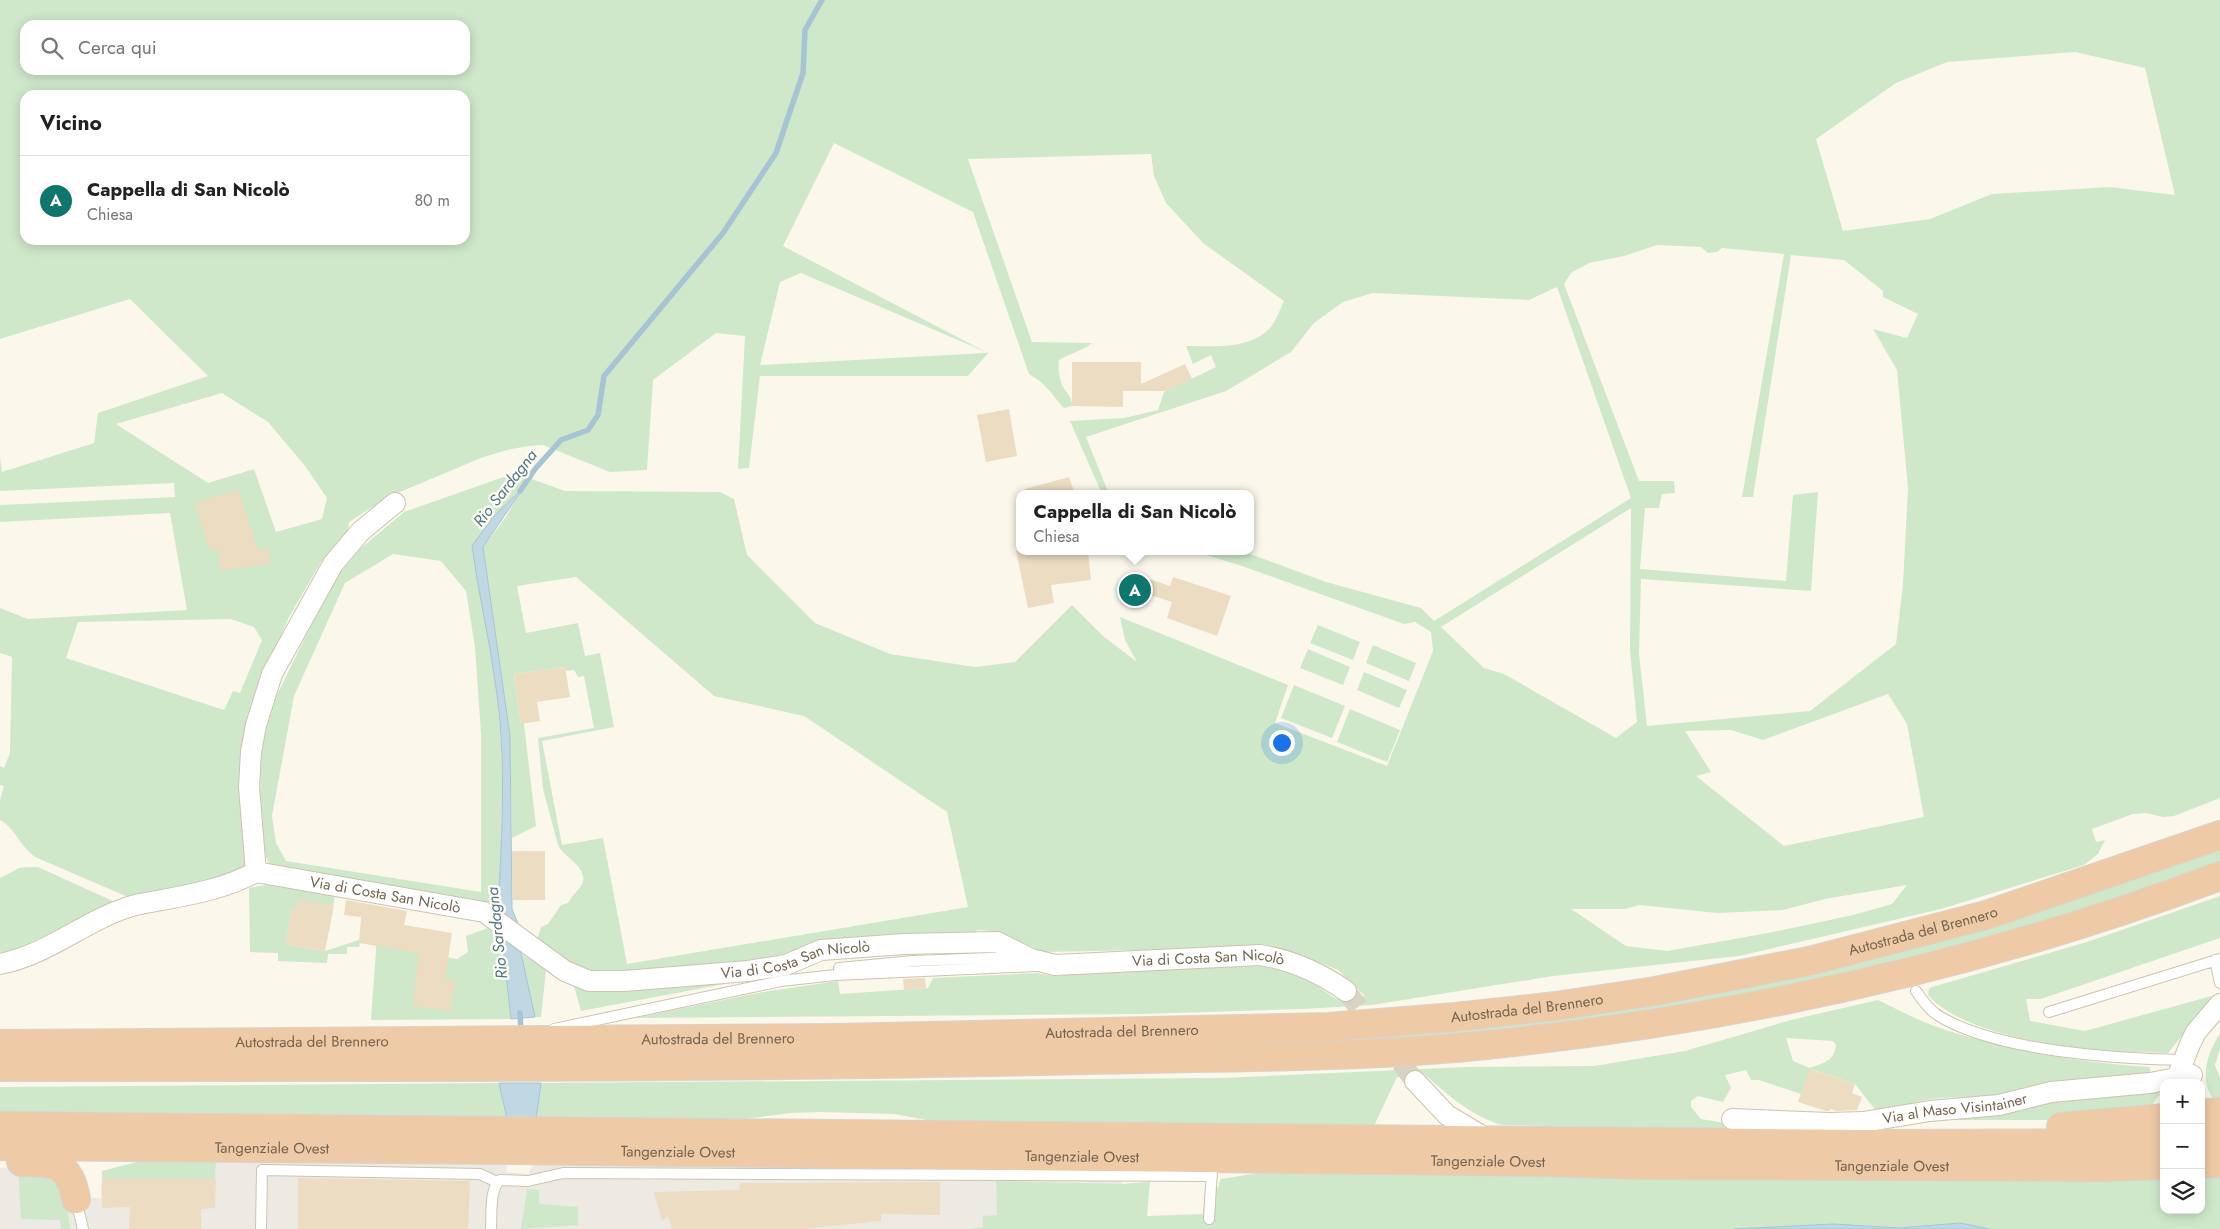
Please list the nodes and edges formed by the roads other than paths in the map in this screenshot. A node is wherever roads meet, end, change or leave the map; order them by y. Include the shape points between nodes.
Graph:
1 (395, 503) dead end
2 (2220, 835) edge
3 (256, 872) junction
4 (2220, 876) edge
5 (1025, 956) junction
6 (2217, 960) edge
7 (0, 964) edge
8 (1054, 965) junction
9 (781, 981) junction
10 (2220, 983) edge
11 (1346, 991) tunnel mouth
12 (1916, 991) dead end
13 (2220, 1005) edge
14 (2049, 1012) dead end
15 (541, 1036) junction
16 (0, 1044) edge
17 (0, 1067) edge
18 (2184, 1076) edge
19 (1415, 1081) tunnel mouth
20 (2160, 1108) edge
21 (1732, 1119) dead end
22 (2151, 1119) edge
23 (0, 1126) edge
24 (2220, 1139) edge
25 (520, 1140) junction
26 (1489, 1140) junction
27 (2205, 1140) edge
28 (2160, 1143) edge
29 (1862, 1144) junction
30 (0, 1146) edge
31 (0, 1162) edge
32 (2205, 1164) edge
33 (2220, 1164) edge
34 (2160, 1165) edge
35 (1212, 1168) junction
36 (497, 1182) junction
37 (76, 1199) joint
38 (1209, 1219) dead end
39 (84, 1229) edge
40 (261, 1229) edge
41 (491, 1229) edge

1 - 3 street via 361,531 333,564 272,674 251,752
2 - 15 highway, Autostrada del Brennero via 1986,915 1876,945 1655,991 1556,1006 1328,1027 844,1038
3 - 5 street, Via di Costa San Nicolò via 484,912 565,971 589,981 766,968 786,965 821,950 904,944 997,942
3 - 7 street via 236,883 212,890 133,906 102,918 30,956
4 - 17 highway, Autostrada del Brennero via 2003,949 1788,1001 1649,1025 1483,1045 1309,1056 847,1064 498,1068
5 - 8 street, Via di Costa San Nicolò
5 - 9 lane via 913,961 834,969
6 - 10 lane
6 - 14 lane
8 - 9 lane via 835,975
8 - 11 street, Via di Costa San Nicolò via 1260,955 1297,964
9 - 15 lane
12 - 18 lane via 1940,1017 1977,1033 2038,1048 2151,1059
13 - 18 street
15 - 16 highway, Autostrada del Brennero via 498,1040
18 - 21 street, Via al Maso Visintainer via 2150,1083 2050,1092 1999,1105 1930,1111 1863,1122
19 - 26 street via 1447,1115
20 - 22 street
22 - 29 highway via 2072,1127 1937,1126
23 - 25 highway, Tangenziale Ovest
24 - 27 highway
25 - 26 highway, Tangenziale Ovest
25 - 30 highway, Tangenziale Ovest
25 - 35 highway, Tangenziale Ovest
26 - 29 highway, Tangenziale Ovest
28 - 29 highway, Tangenziale Ovest
31 - 37 highway via 49,1163 63,1168 71,1177
32 - 33 highway
34 - 35 highway, Tangenziale Ovest via 1544,1162
35 - 36 lane via 563,1173 528,1181 504,1179
35 - 38 lane
36 - 40 lane via 480,1174 262,1170
36 - 41 lane
37 - 39 lane

